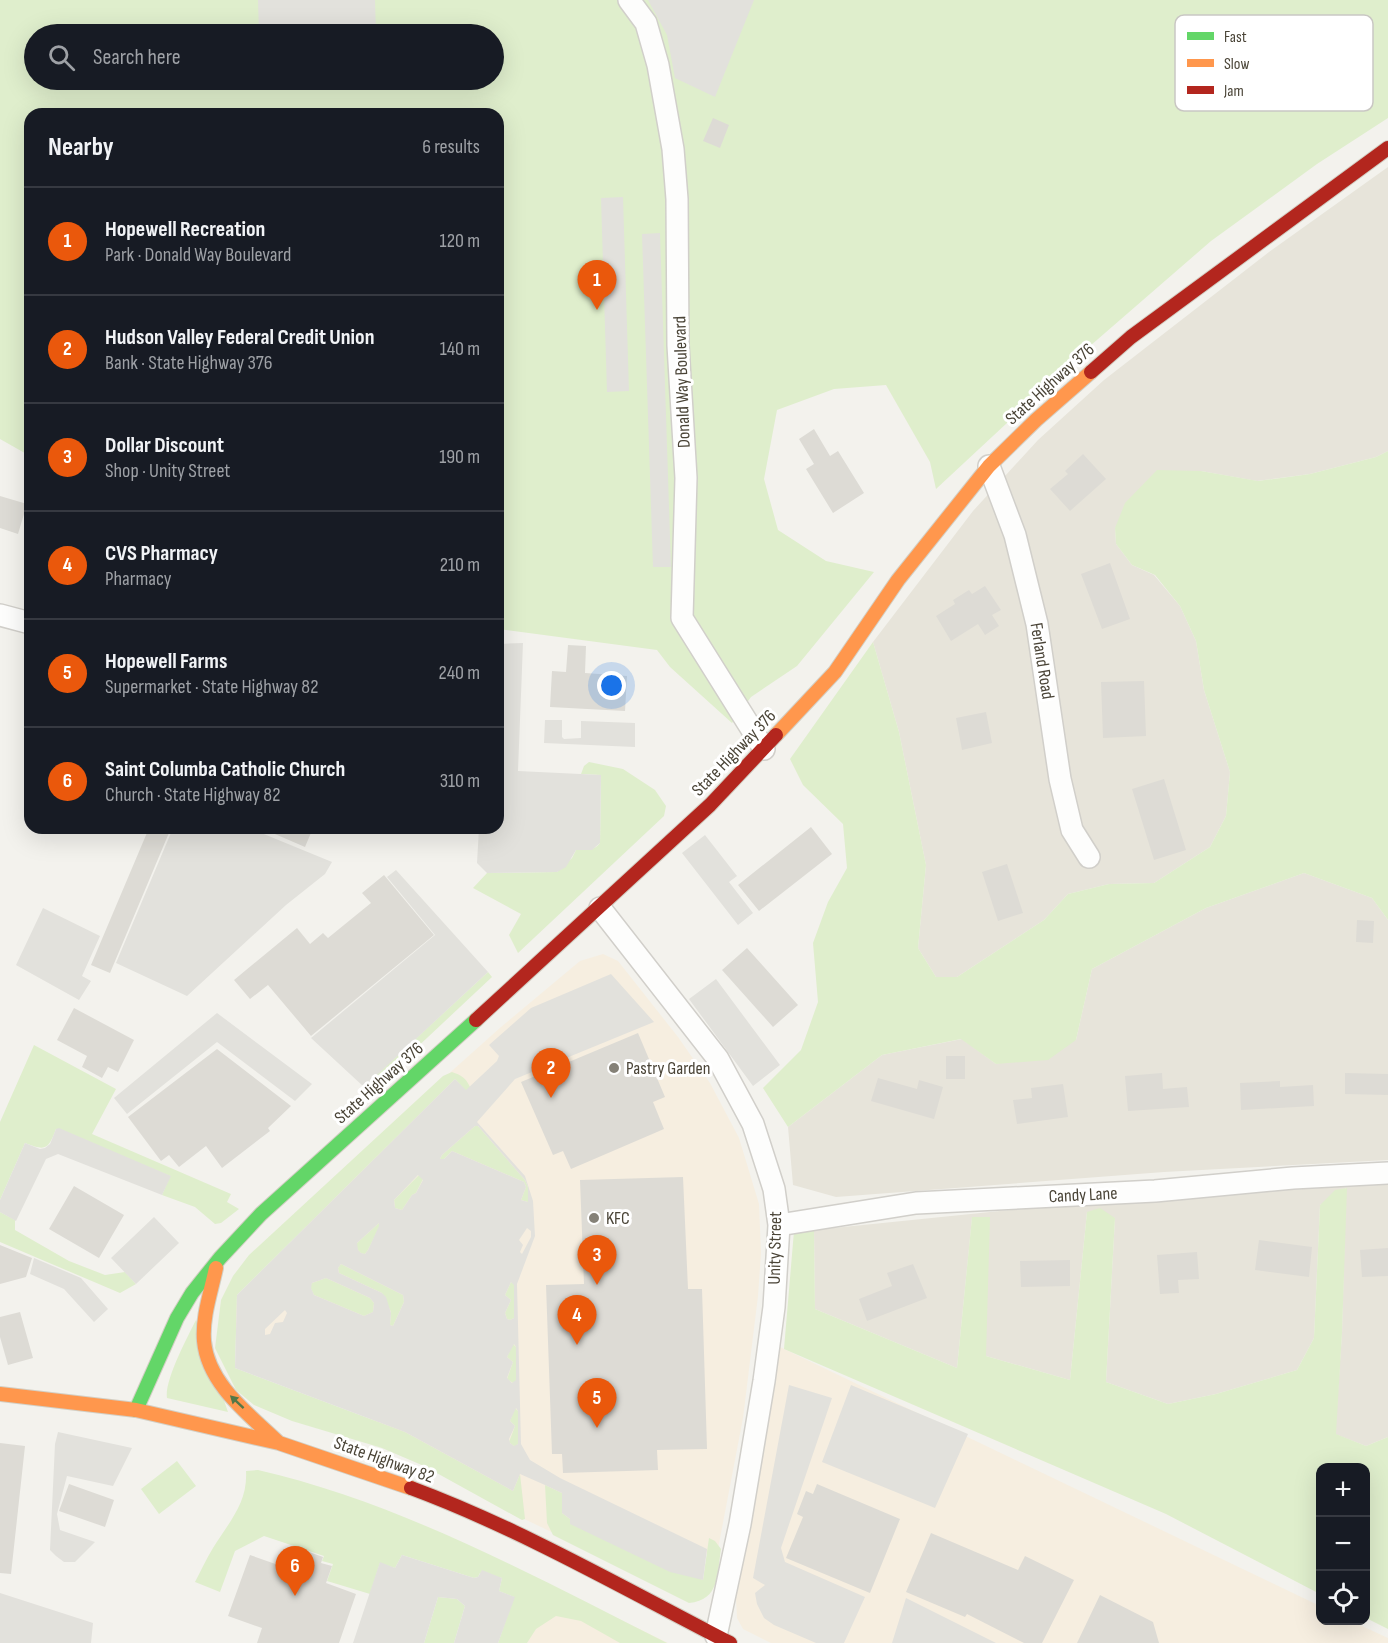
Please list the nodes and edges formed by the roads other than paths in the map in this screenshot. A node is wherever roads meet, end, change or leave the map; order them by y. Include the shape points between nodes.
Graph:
1 (629, 0) edge
2 (1388, 148) edge
3 (988, 466) junction
4 (0, 615) edge
5 (24, 621) edge
6 (764, 749) junction
7 (1089, 857) dead end
8 (600, 908) junction
9 (1388, 1173) edge
10 (779, 1225) junction
11 (218, 1261) junction
12 (0, 1394) edge
13 (136, 1410) junction
14 (279, 1443) junction
15 (723, 1640) edge

1 - 6 street, Donald Way Boulevard via 646,23 673,149 686,478 682,618
2 - 3 main road, State Highway 376 via 1131,337
3 - 6 main road, State Highway 376 via 898,580 835,672
3 - 7 street, Ferland Road via 1015,536 1037,624 1060,779 1072,830
4 - 5 street
6 - 8 main road, State Highway 376 via 683,832
8 - 10 street, Unity Street via 718,1059 753,1124 774,1189
8 - 11 main road, State Highway 376 via 261,1214
9 - 10 street, Candy Lane via 1155,1191 916,1203
10 - 15 street, Unity Street via 764,1381
11 - 13 main road, State Highway 376 via 184,1306
14 -> 11 main road via 221,1385 209,1364 204,1342
12 - 13 main road, State Highway 82
13 - 14 main road, State Highway 82
14 - 15 main road, State Highway 82 via 448,1502

